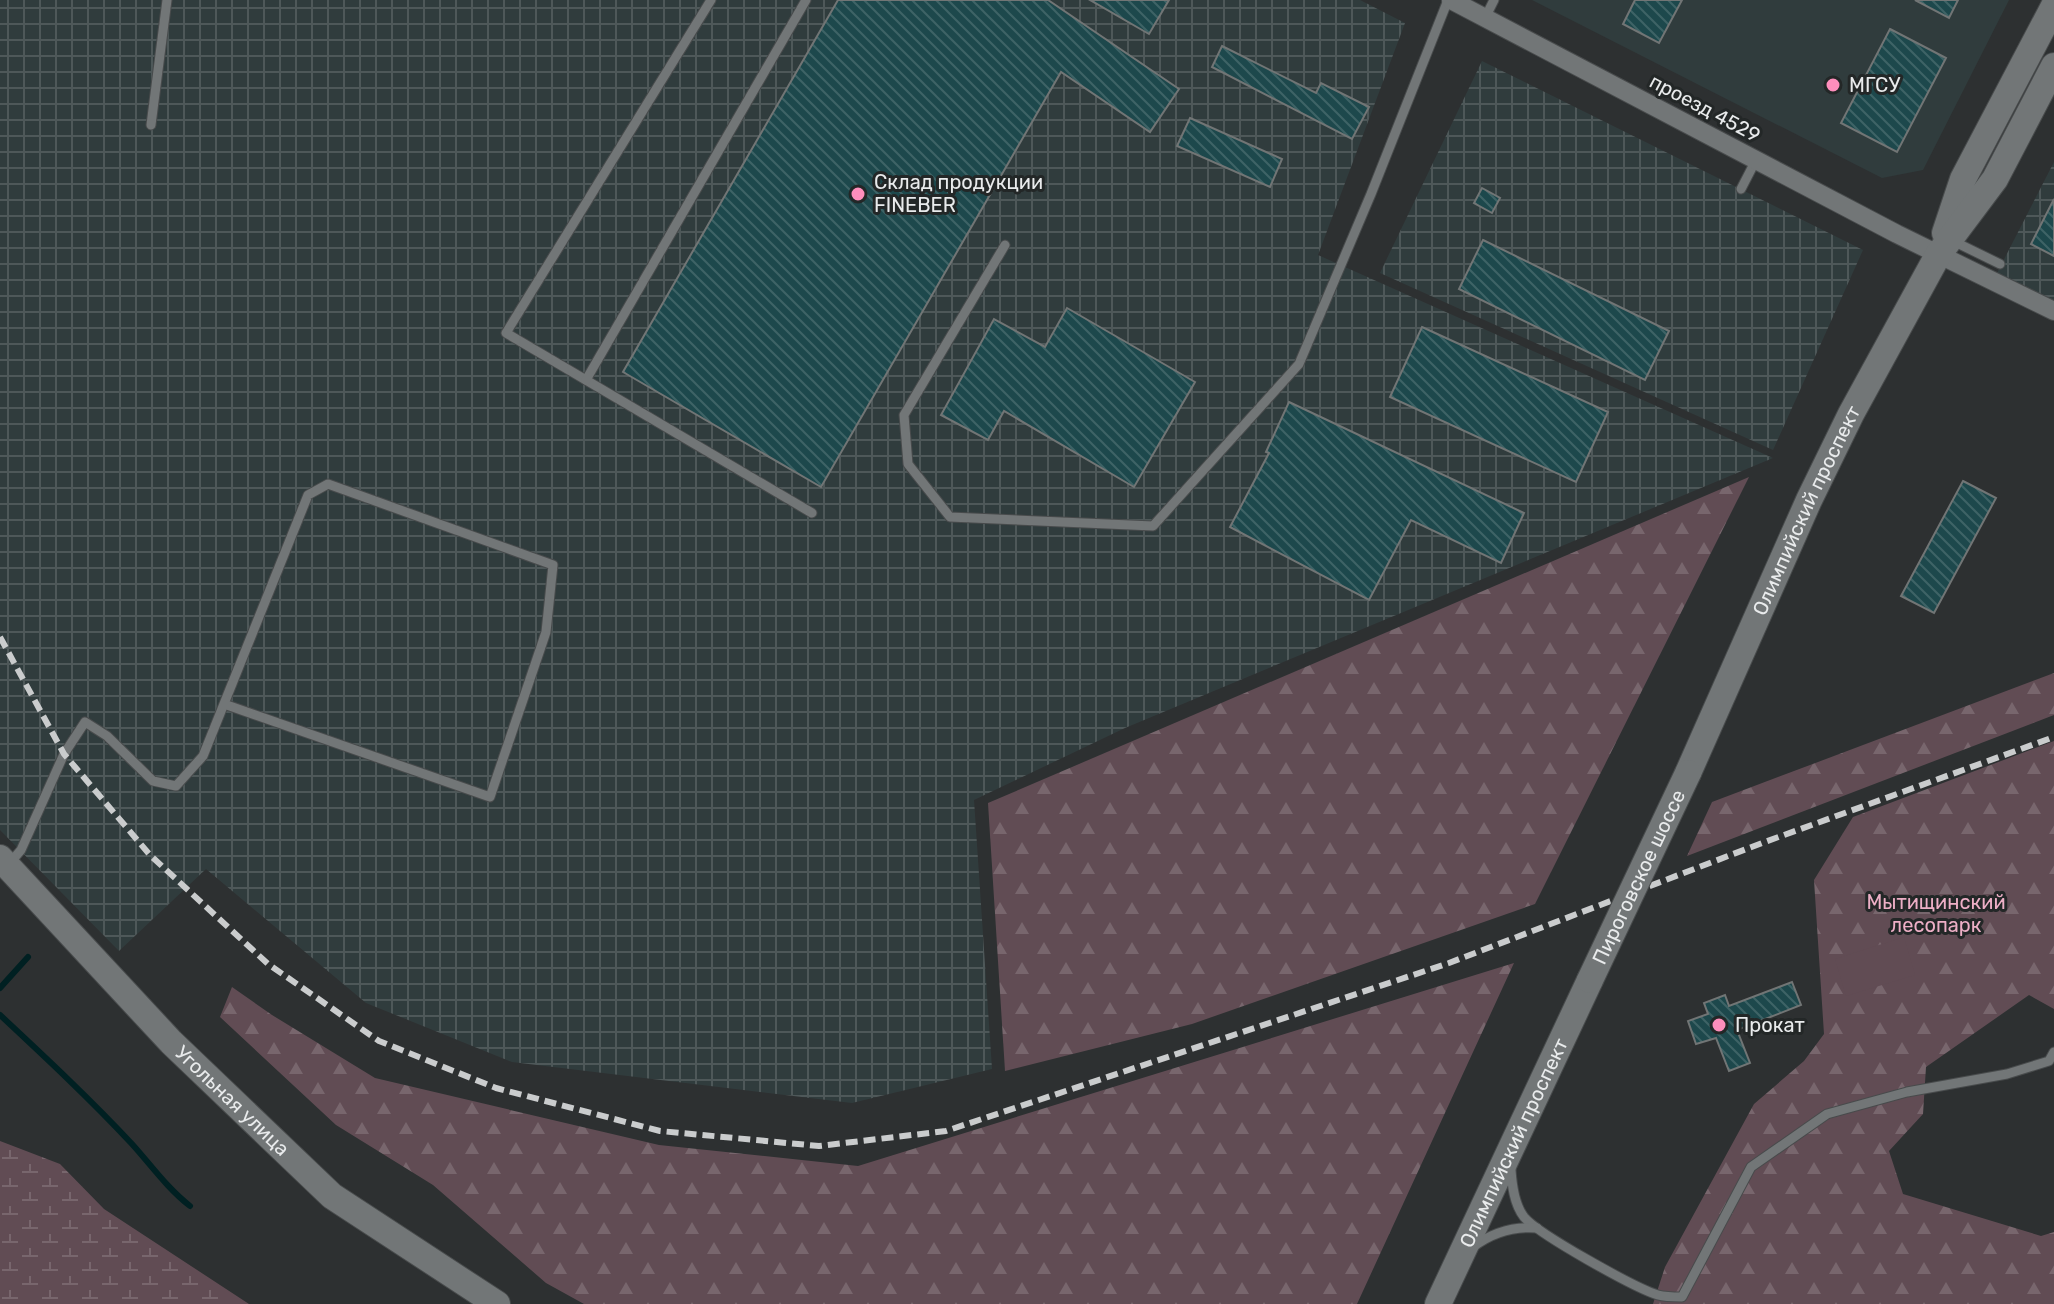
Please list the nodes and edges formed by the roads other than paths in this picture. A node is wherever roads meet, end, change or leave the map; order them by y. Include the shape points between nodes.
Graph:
1 (167, 0) edge
2 (711, 0) edge
3 (806, 0) edge
4 (1450, 0) edge
5 (1494, 0) edge
6 (2054, 6) edge
7 (1485, 18) junction
8 (2054, 66) edge
9 (151, 125) dead end
10 (1756, 160) junction
11 (1741, 189) dead end
12 (1005, 245) dead end
13 (1944, 247) junction
14 (2000, 264) dead end
15 (2054, 311) edge
16 (586, 380) junction
17 (812, 513) dead end
18 (224, 704) junction
19 (1688, 773) joint
20 (4, 862) edge
21 (1590, 980) joint
22 (2054, 1052) edge
23 (1510, 1153) junction
24 (1537, 1228) junction
25 (1460, 1257) junction
26 (497, 1304) edge
27 (1438, 1304) edge

1 - 9 lane
2 - 16 lane via 506,333
3 - 16 lane
4 - 7 street, проезд 4529
4 - 12 lane via 1299,364 1153,526 950,517 908,464 904,415
5 - 7 lane
6 - 13 main road, Олимпийский проспект via 1963,179
7 - 10 street, проезд 4529
8 - 13 main road, Олимпийский проспект via 1995,179
10 - 11 lane
10 - 13 street, проезд 4529
13 - 14 lane
13 - 15 street, проезд 4529
13 - 19 main road, Олимпийский проспект via 1809,500
16 - 17 lane
18 - 18 lane via 308,495 328,484 553,565 546,632 490,797
18 - 20 lane via 203,756 176,786 153,781 85,722 64,754 21,850
19 - 21 main road, Пироговское шоссе, bridge
20 - 26 main road, Угольная улица via 171,1042 332,1196
21 - 23 main road, Олимпийский проспект
22 - 24 lane via 2049,1061 2007,1074 1907,1092 1827,1114 1751,1167 1682,1297 1660,1296 1626,1282
23 - 24 lane via 1516,1201
23 - 25 main road, Олимпийский проспект
24 - 25 lane via 1498,1232
25 - 27 main road, Олимпийский проспект

